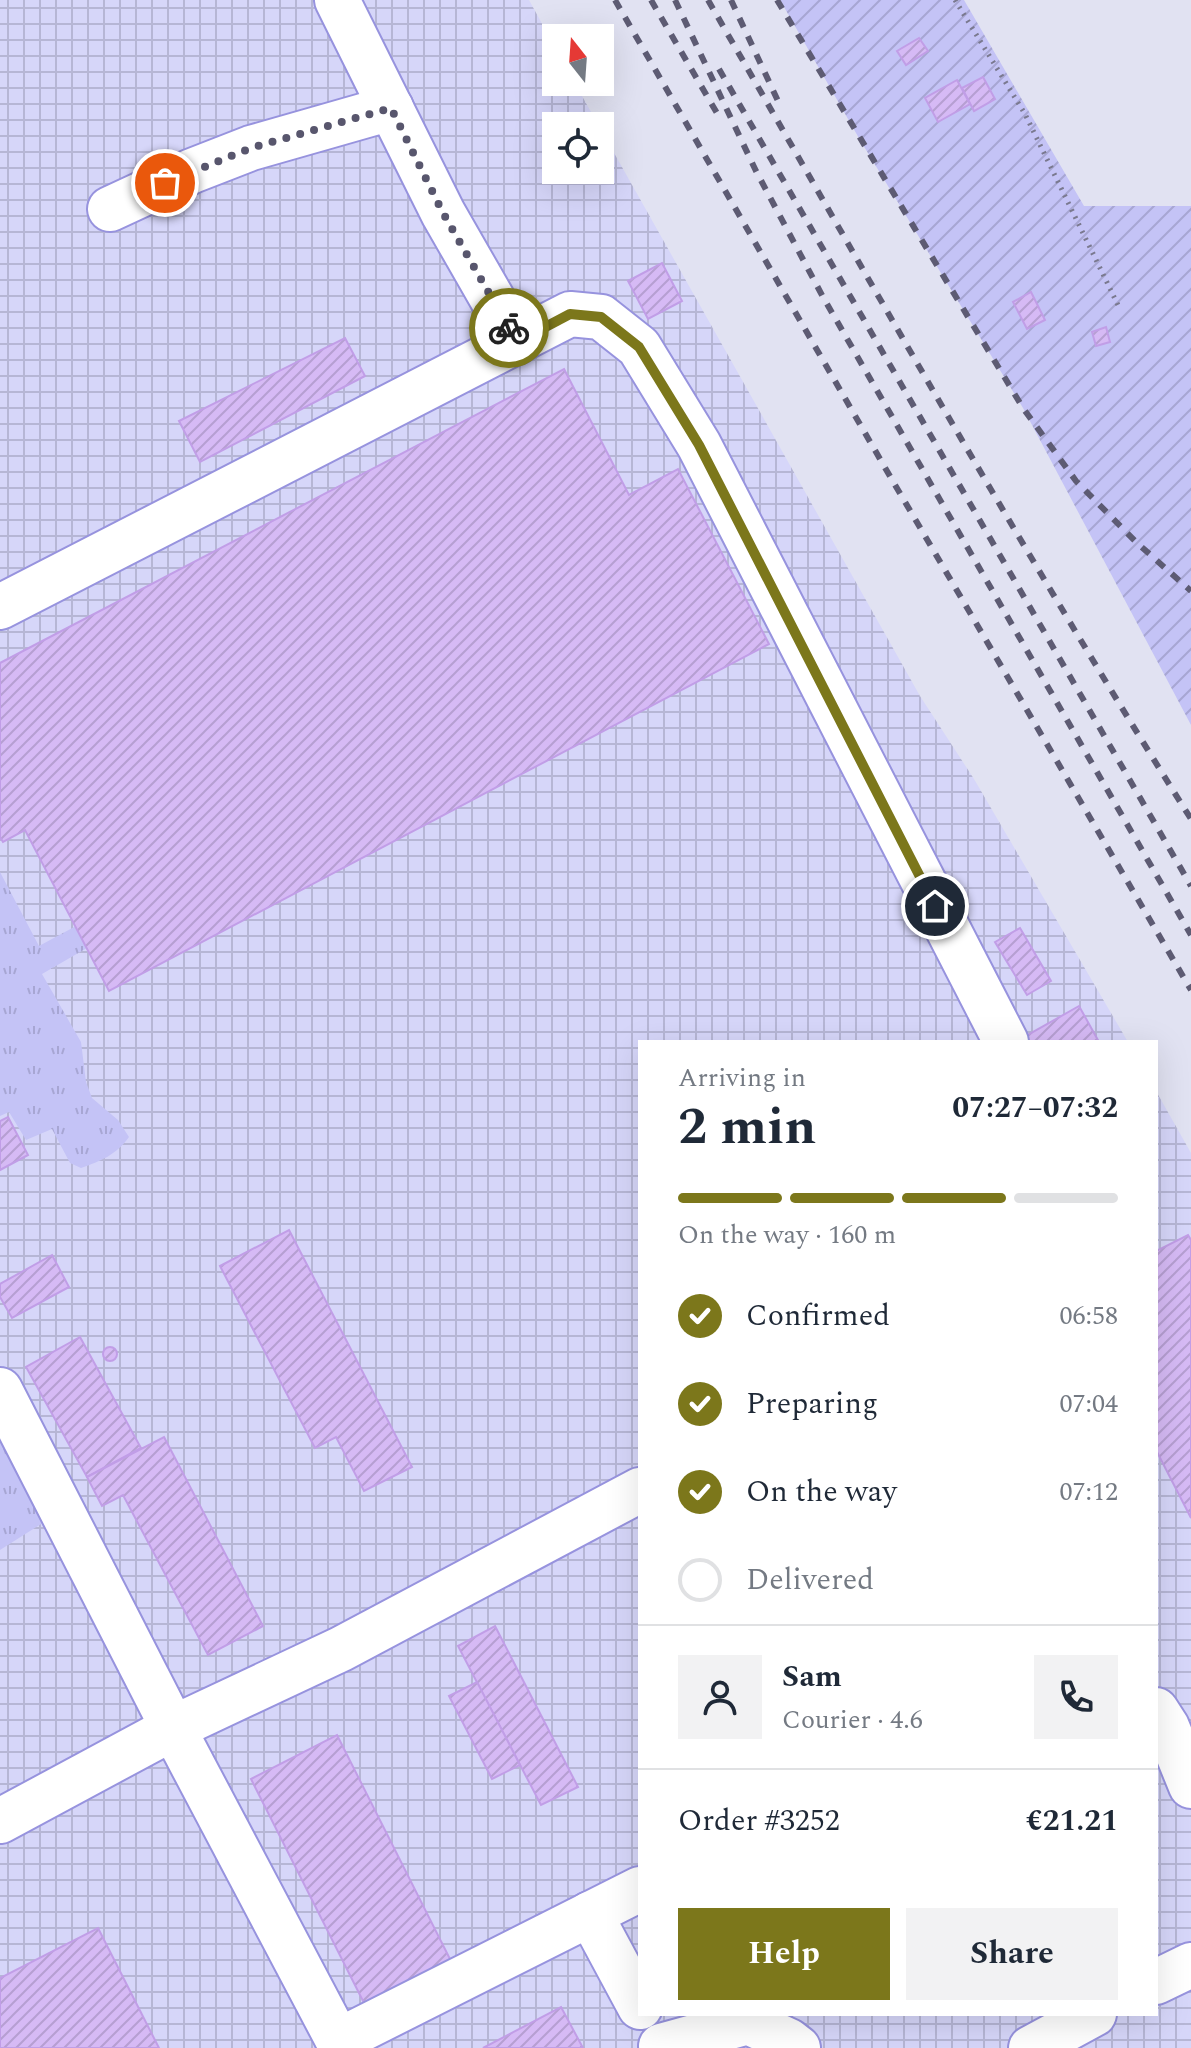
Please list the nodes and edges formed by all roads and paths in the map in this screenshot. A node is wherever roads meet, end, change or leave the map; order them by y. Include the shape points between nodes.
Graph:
1 (337, 0) edge
2 (955, 0) edge
3 (391, 108) junction
4 (110, 209) dead end
5 (1118, 305) dead end
6 (517, 342) junction
7 (0, 607) edge
8 (1005, 1040) edge
9 (0, 1390) edge
10 (638, 1491) edge
11 (1158, 1713) edge
12 (173, 1728) junction
13 (1191, 1786) edge
14 (0, 1821) edge
15 (638, 1890) edge
16 (590, 1914) junction
17 (1191, 1965) edge
18 (1158, 1981) edge
19 (638, 2003) edge
20 (1090, 2016) edge
21 (656, 2036) edge
22 (340, 2044) edge
23 (798, 2048) edge
24 (1031, 2048) edge

1 - 3 lane
2 - 5 path via 1025,114
3 - 4 lane via 251,148
3 - 6 lane
6 - 7 lane
6 - 8 lane via 570,314 601,317 639,347 699,445
9 - 12 lane
10 - 12 lane via 341,1649
11 - 13 lane
12 - 14 lane
12 - 22 lane
15 - 16 lane
16 - 19 lane
16 - 22 lane
17 - 18 lane
20 - 24 lane
21 - 23 lane via 748,2022

